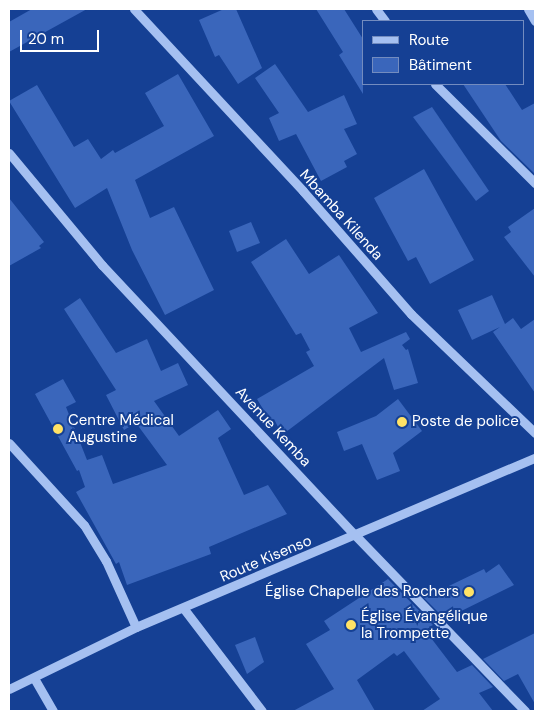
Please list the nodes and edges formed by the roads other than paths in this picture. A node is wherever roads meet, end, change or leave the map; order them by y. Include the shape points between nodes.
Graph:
1 (134, 9) edge
2 (376, 9) edge
3 (528, 9) edge
4 (383, 20) edge
5 (535, 21) edge
6 (437, 85) edge
7 (9, 154) edge
8 (535, 183) edge
9 (535, 433) edge
10 (9, 444) edge
11 (535, 458) edge
12 (355, 535) junction
13 (184, 609) junction
14 (136, 627) junction
15 (34, 678) junction
16 (9, 689) edge
17 (53, 711) edge
18 (262, 711) edge
19 (525, 711) edge

1 - 9 street, Mbamba Kilenda via 411,314
2 - 4 street
3 - 5 street
6 - 8 street
7 - 12 street, Avenue Kemba via 102,265
10 - 14 street via 84,525 106,561
11 - 12 street, Route Kisenso
12 - 13 street, Route Kisenso
12 - 19 street, Avenue Kemba
13 - 14 street, Route Kisenso
13 - 18 street
14 - 15 street, Route Kisenso
15 - 16 street, Route Kisenso
15 - 17 street

